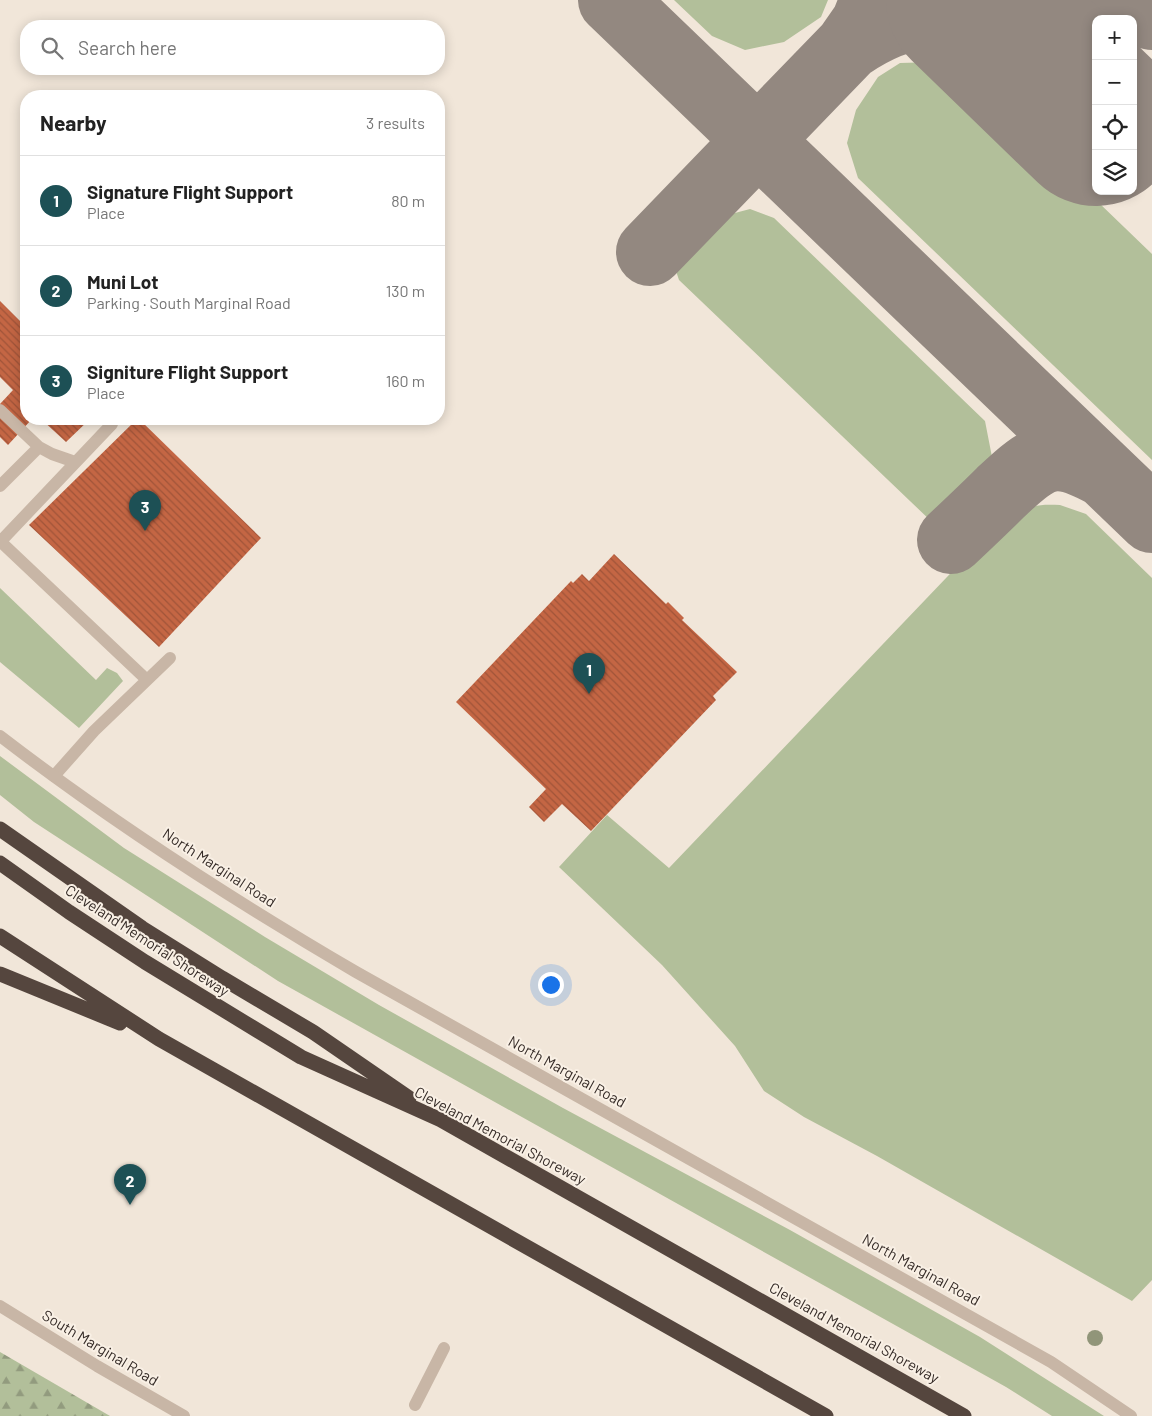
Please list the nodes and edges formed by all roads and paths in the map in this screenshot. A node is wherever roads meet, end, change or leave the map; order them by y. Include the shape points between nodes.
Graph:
1 (0, 410) edge
2 (111, 425) edge
3 (39, 447) junction
4 (75, 462) junction
5 (0, 486) edge
6 (0, 541) edge
7 (170, 658) dead end
8 (147, 680) junction
9 (0, 736) edge
10 (54, 776) junction
11 (0, 829) edge
12 (0, 863) edge
13 (0, 936) edge
14 (0, 974) edge
15 (159, 1039) junction
16 (441, 1120) junction
17 (0, 1306) edge
18 (444, 1348) dead end
19 (415, 1405) dead end
20 (184, 1416) edge
21 (826, 1416) edge
22 (964, 1416) edge
23 (1131, 1416) edge

1 - 3 street
2 - 4 street
3 - 4 street
3 - 5 street
4 - 6 street
6 - 8 street
7 - 8 street
8 - 10 street via 94,731
9 - 10 street, North Marginal Road
10 - 23 street, North Marginal Road via 164,853 278,926 1051,1362
11 - 16 highway via 142,928 313,1032
12 - 16 highway, Cleveland Memorial Shoreway via 145,962 285,1048
13 - 15 highway
14 - 15 highway
15 - 21 highway
16 - 22 highway, Cleveland Memorial Shoreway
17 - 20 street, South Marginal Road
18 - 19 street

